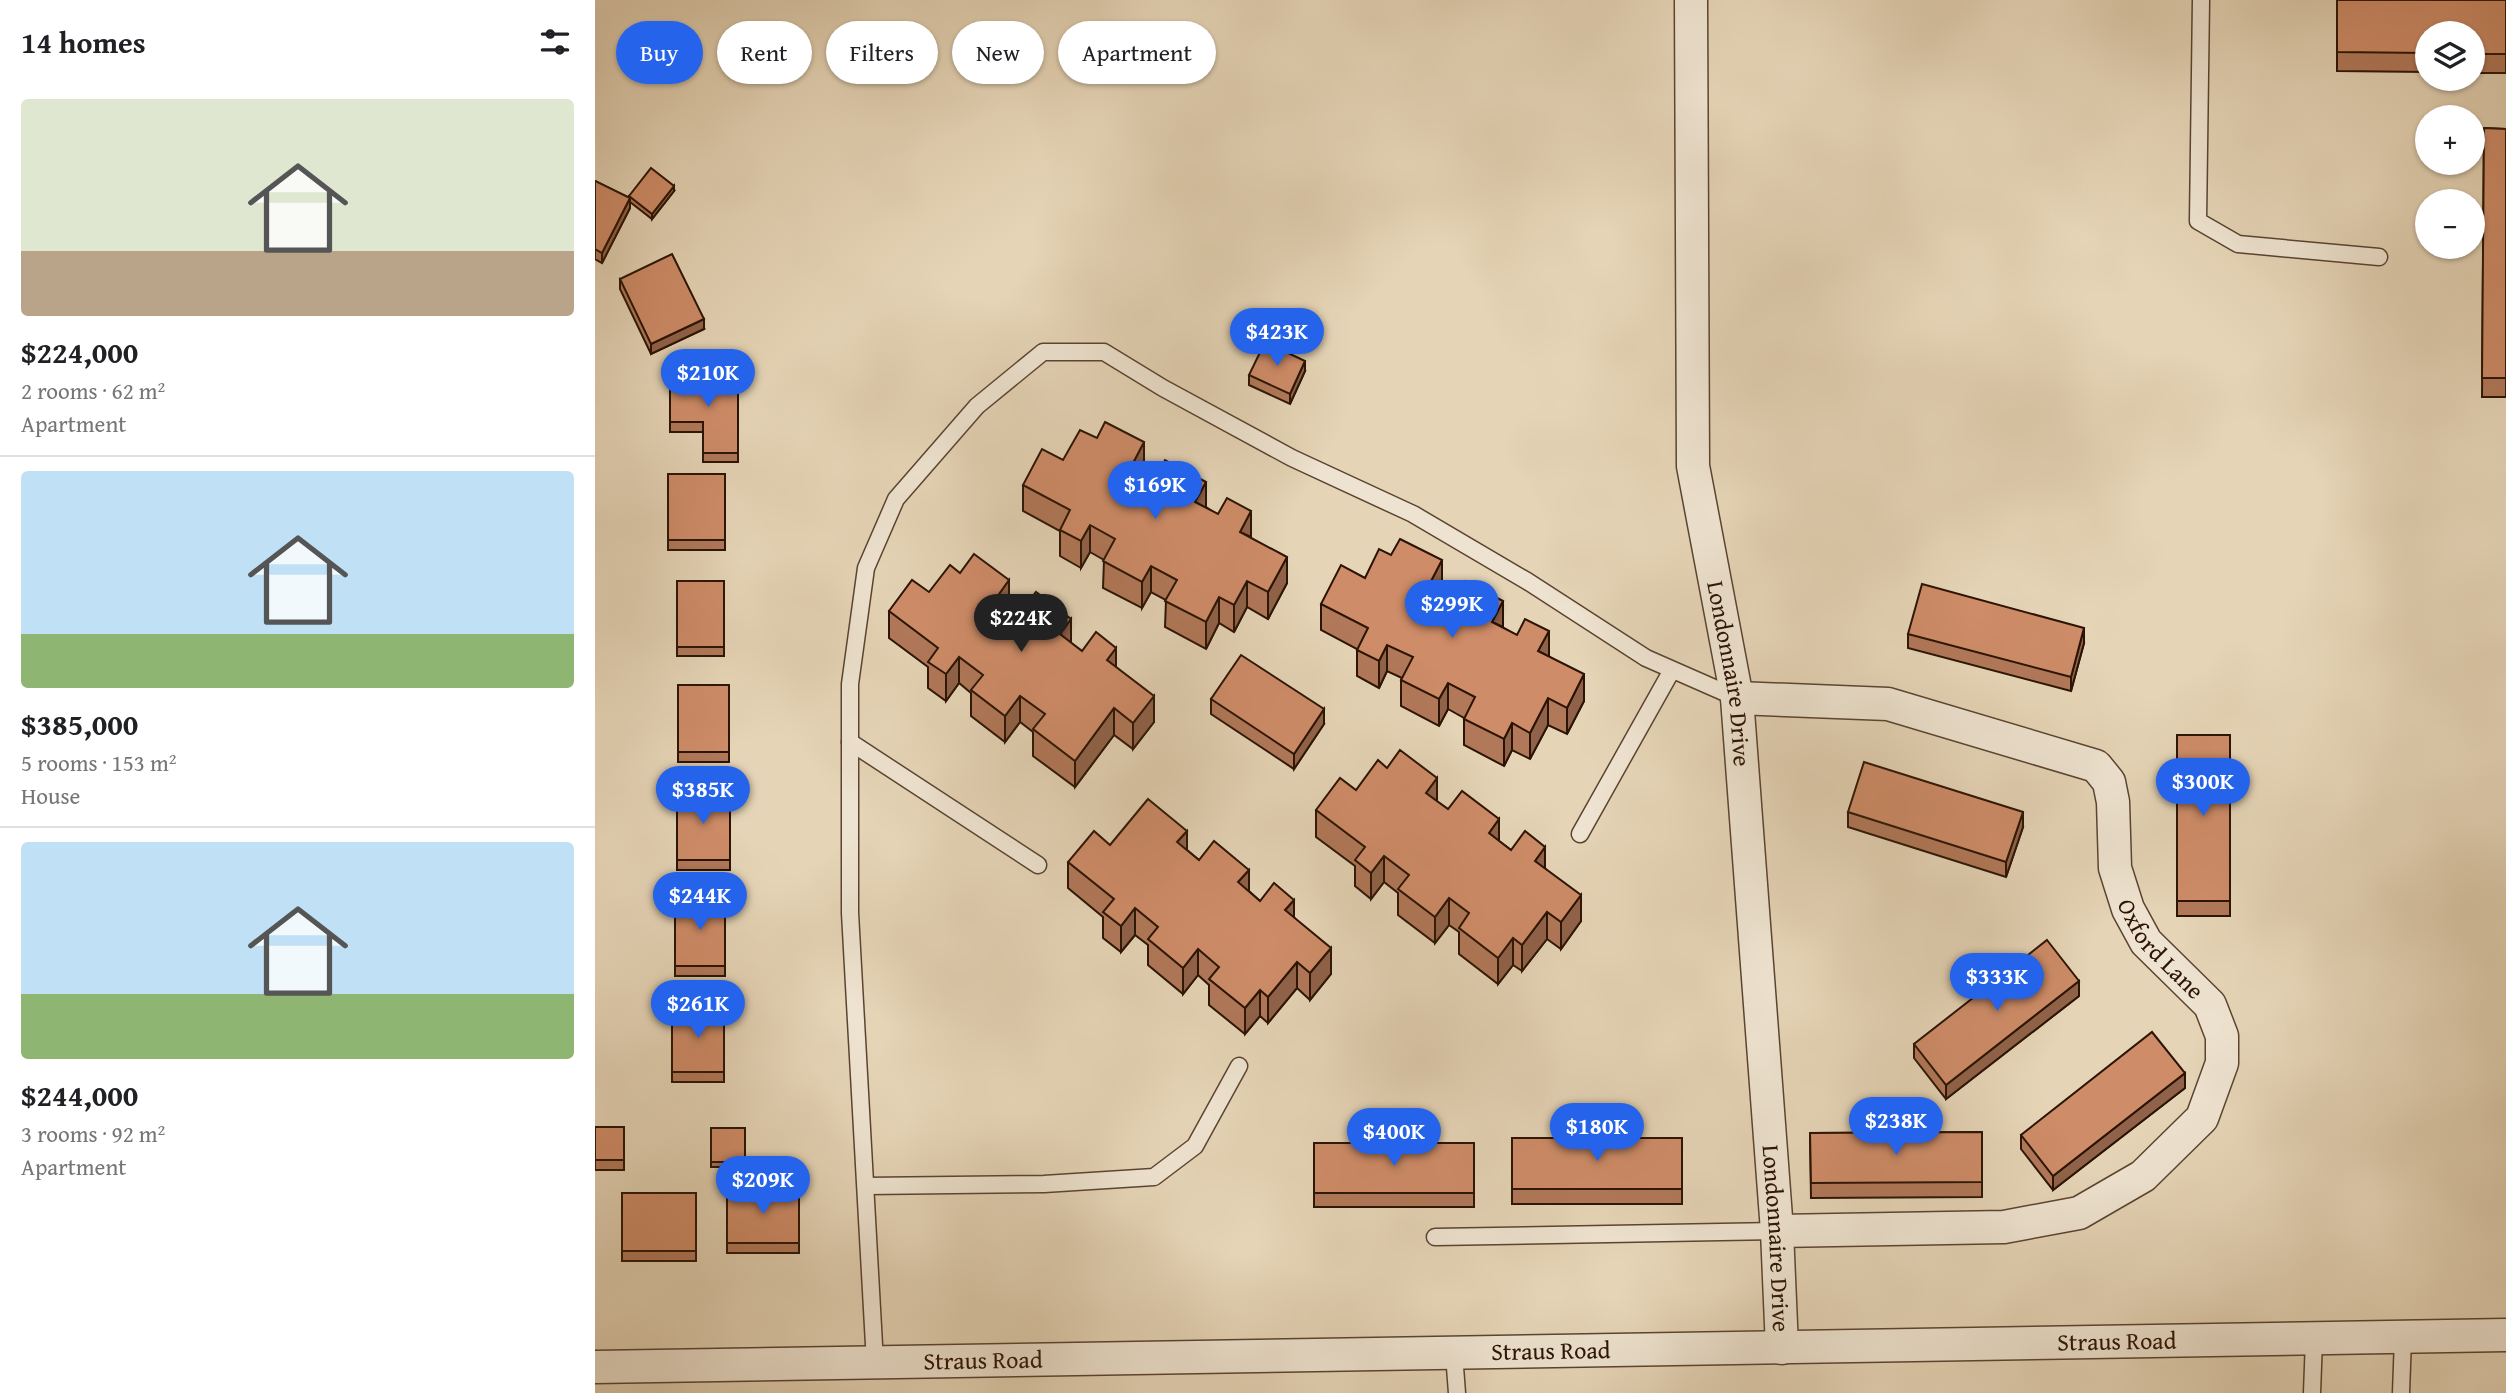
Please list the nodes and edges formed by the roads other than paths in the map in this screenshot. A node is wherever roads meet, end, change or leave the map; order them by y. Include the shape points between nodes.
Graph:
1 (1691, 0) edge
2 (2201, 0) edge
3 (2379, 257) dead end
4 (1672, 670) junction
5 (1737, 698) junction
6 (850, 742) junction
7 (1580, 834) dead end
8 (1038, 865) dead end
9 (1239, 1066) dead end
10 (866, 1186) junction
11 (1777, 1231) junction
12 (1435, 1237) dead end
13 (2506, 1335) edge
14 (2403, 1338) junction
15 (2314, 1339) junction
16 (1782, 1348) junction
17 (1454, 1354) junction
18 (875, 1363) junction
19 (595, 1367) edge
20 (1457, 1393) edge
21 (2312, 1393) edge
22 (2401, 1393) edge

1 - 5 street, Londonnaire Drive via 1693,466
2 - 3 lane via 2197,221 2238,244
4 - 5 lane
4 - 6 lane via 1413,514 1292,458 1104,352 1042,352 977,406 896,499 866,568 850,684
4 - 7 lane
5 - 11 street, Londonnaire Drive
5 - 11 street, Oxford Lane via 1888,704 2096,766 2109,782 2115,868 2128,909 2145,942 2210,1004 2222,1036 2222,1063 2202,1118 2143,1176 2079,1213 2004,1227
6 - 8 lane
6 - 10 lane via 850,912
9 - 10 lane via 1195,1146 1154,1177 1044,1184
10 - 18 lane
11 - 12 lane
11 - 16 street, Londonnaire Drive
13 - 14 street, Straus Road
14 - 15 street, Straus Road
14 - 22 lane
15 - 16 street, Straus Road
15 - 21 lane
16 - 17 street, Straus Road
17 - 18 street, Straus Road
17 - 20 lane
18 - 19 street, Straus Road

